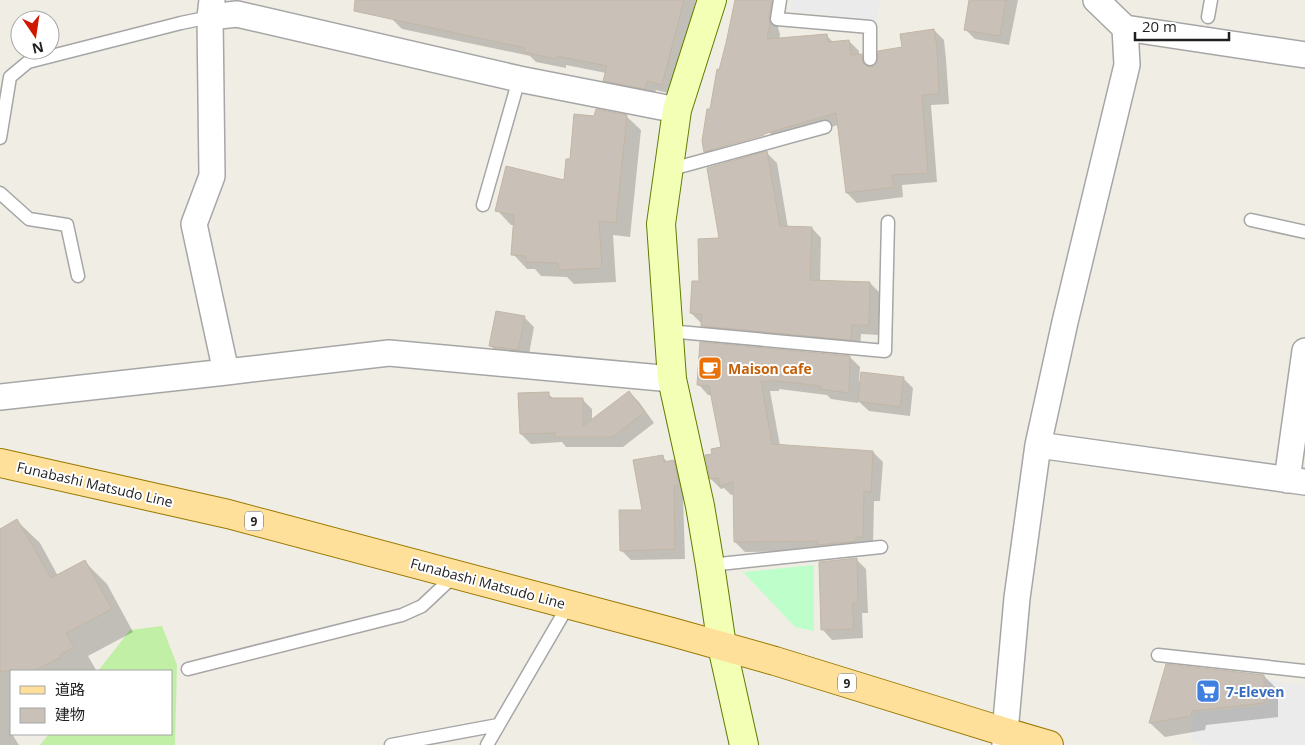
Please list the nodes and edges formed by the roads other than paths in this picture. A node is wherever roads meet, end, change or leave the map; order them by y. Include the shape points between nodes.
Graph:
1 (712, 0) edge
2 (780, 0) edge
3 (1096, 0) edge
4 (1211, 0) edge
5 (211, 8) edge
6 (1208, 17) dead end
7 (1125, 28) junction
8 (1305, 55) edge
9 (870, 59) dead end
10 (5, 76) edge
11 (519, 79) junction
12 (677, 110) junction
13 (825, 127) dead end
14 (0, 138) edge
15 (668, 170) junction
16 (0, 193) edge
17 (483, 206) dead end
18 (1250, 220) dead end
19 (888, 222) dead end
20 (1305, 232) edge
21 (78, 276) dead end
22 (668, 331) junction
23 (1305, 350) edge
24 (226, 372) junction
25 (672, 379) junction
26 (0, 397) edge
27 (1038, 445) junction
28 (0, 463) edge
29 (1296, 481) edge
30 (881, 547) dead end
31 (710, 566) junction
32 (456, 574) junction
33 (569, 604) junction
34 (722, 646) junction
35 (1158, 656) dead end
36 (188, 669) dead end
37 (1305, 671) edge
38 (498, 725) junction
39 (1005, 739) edge
40 (391, 745) edge
41 (487, 745) edge
42 (744, 745) edge
43 (1049, 745) edge

1 - 12 street
2 - 9 lane via 777,20 870,27
3 - 7 street
4 - 6 lane
5 - 10 lane via 180,23 28,62
5 - 11 street
5 - 24 street via 212,176 194,224
7 - 8 street
7 - 27 street via 1127,65
10 - 14 lane
11 - 12 street
11 - 17 lane
12 - 15 street
13 - 15 lane
15 - 22 street via 661,224
16 - 21 lane via 29,219 67,225
18 - 20 lane
19 - 22 lane via 885,351
22 - 25 street
23 - 29 street
24 - 25 street via 389,353
24 - 26 street
25 - 31 street
27 - 29 street
27 - 39 street via 1017,598
28 - 32 main road, Funabashi Matsudo Line / 9 via 228,514
30 - 31 lane
31 - 34 street
32 - 33 main road, Funabashi Matsudo Line / 9
32 - 36 lane via 422,606 402,615
33 - 34 main road, Funabashi Matsudo Line / 9
33 - 38 lane
34 - 39 main road, Funabashi Matsudo Line / 9
34 - 42 street
35 - 37 lane
38 - 40 lane
38 - 41 lane
39 - 43 main road, 9

